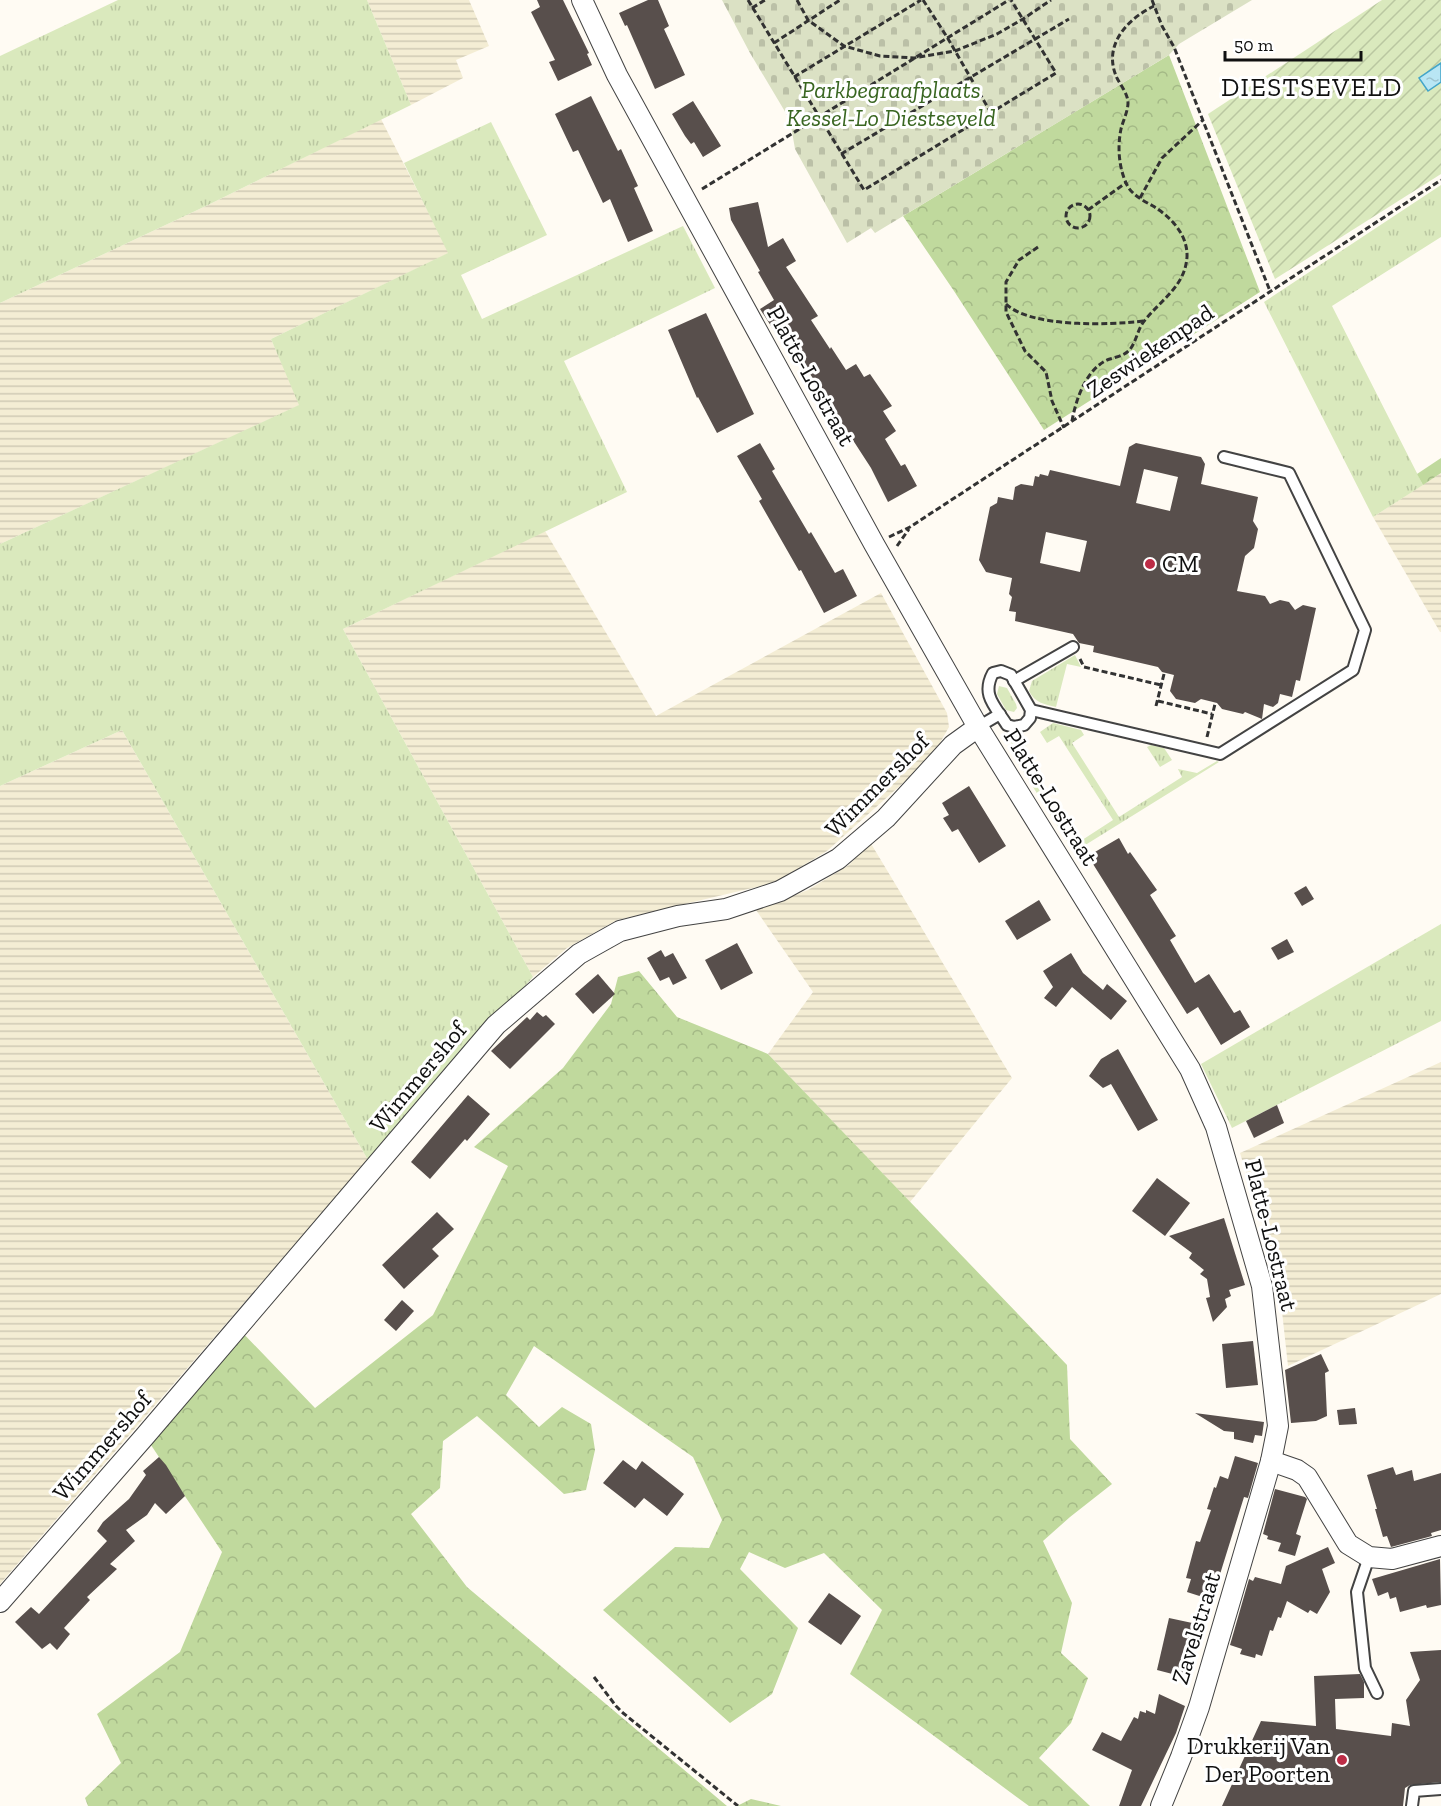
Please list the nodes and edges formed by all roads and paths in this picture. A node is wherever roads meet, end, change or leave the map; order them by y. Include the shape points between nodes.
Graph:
1 (582, 0) edge
2 (748, 0) edge
3 (765, 0) edge
4 (797, 0) edge
5 (840, 0) edge
6 (922, 0) edge
7 (1010, 0) edge
8 (1052, 0) edge
9 (1152, 0) edge
10 (1154, 6) junction
11 (752, 8) junction
12 (1023, 19) junction
13 (1069, 19) dead end
14 (808, 20) junction
15 (947, 37) junction
16 (1035, 39) junction
17 (774, 43) junction
18 (844, 46) junction
19 (955, 51) junction
20 (914, 58) junction
21 (794, 77) junction
22 (970, 77) junction
23 (990, 113) junction
24 (819, 116) junction
25 (1203, 120) junction
26 (841, 154) junction
27 (1441, 180) edge
28 (1126, 182) junction
29 (685, 198) junction
30 (1140, 198) junction
31 (1088, 210) junction
32 (1038, 247) dead end
33 (1270, 291) junction
34 (1006, 304) junction
35 (1144, 321) junction
36 (1072, 422) junction
37 (1064, 428) junction
38 (1224, 457) dead end
39 (910, 527) junction
40 (874, 544) junction
41 (893, 552) dead end
42 (1073, 647) dead end
43 (1084, 667) dead end
44 (1164, 674) dead end
45 (1014, 681) junction
46 (1161, 685) junction
47 (1158, 701) junction
48 (1215, 704) dead end
49 (1156, 706) dead end
50 (1031, 711) junction
51 (1000, 714) junction
52 (1212, 714) junction
53 (978, 728) junction
54 (1203, 750) junction
55 (1272, 1461) junction
56 (1441, 1546) edge
57 (1369, 1557) junction
58 (0, 1602) edge
59 (594, 1677) dead end
60 (1377, 1693) dead end
61 (1441, 1789) edge
62 (738, 1806) edge
63 (1161, 1806) edge
64 (1412, 1806) edge

1 - 29 street, Platte-Lostraat
2 - 11 path
3 - 11 path
4 - 14 path
5 - 14 path
6 - 15 path
6 - 18 path
7 - 12 path
7 - 15 path
8 - 12 path
9 - 10 path
10 - 25 path
10 - 28 path via 1132,20 1114,47 1112,63 1128,102 1119,143
11 - 17 path
12 - 16 path
12 - 19 path
13 - 16 path
14 - 17 path
14 - 18 path
15 - 19 path
15 - 20 path
16 - 22 path
16 - 23 path via 1056,73
17 - 21 path
18 - 20 path via 880,56
18 - 21 path
19 - 20 path
19 - 22 path
20 - 24 path
21 - 24 path
22 - 23 path
22 - 26 path
23 - 26 path via 864,190
24 - 26 path
24 - 29 path
25 - 30 path via 1162,158
25 - 33 path
27 - 33 path, Zeswiekenpad
28 - 30 path
28 - 31 path
29 - 40 street, Platte-Lostraat
30 - 35 path via 1177,227 1187,257 1183,277
31 - 31 path via 1090,218 1086,225 1079,229 1068,224 1068,209 1078,204
32 - 34 path via 1019,260 1006,282
33 - 36 path, Zeswiekenpad
34 - 35 path via 1038,318 1080,325
34 - 37 path via 1025,351 1046,372 1052,401
35 - 36 path via 1131,349 1096,366 1080,393
36 - 37 path, Zeswiekenpad
37 - 39 path, Zeswiekenpad
38 - 54 lane via 1289,472 1365,630 1353,670 1220,754
39 - 40 path, Zeswiekenpad
39 - 41 path
40 - 53 street, Platte-Lostraat
42 - 45 lane
43 - 46 path
44 - 46 path
45 - 50 lane
45 - 51 lane via 1001,671 993,674 988,683 986,692
46 - 47 path
47 - 49 path
47 - 52 path
48 - 52 path
50 - 51 lane via 1024,725 1014,727 1007,725
50 - 54 lane
51 - 53 lane
52 - 54 path
53 - 55 street, Platte-Lostraat via 1190,1069 1216,1127 1262,1286 1278,1426
53 - 58 street, Wimmershof via 953,746 886,818 838,859 780,891 726,909 620,931 579,954 527,997 496,1025
55 - 57 street via 1307,1477 1348,1544
55 - 63 street, Zavelstraat via 1199,1707
56 - 57 street via 1392,1559
57 - 60 lane via 1358,1592 1365,1668
59 - 62 path via 622,1713
61 - 64 lane via 1414,1791

